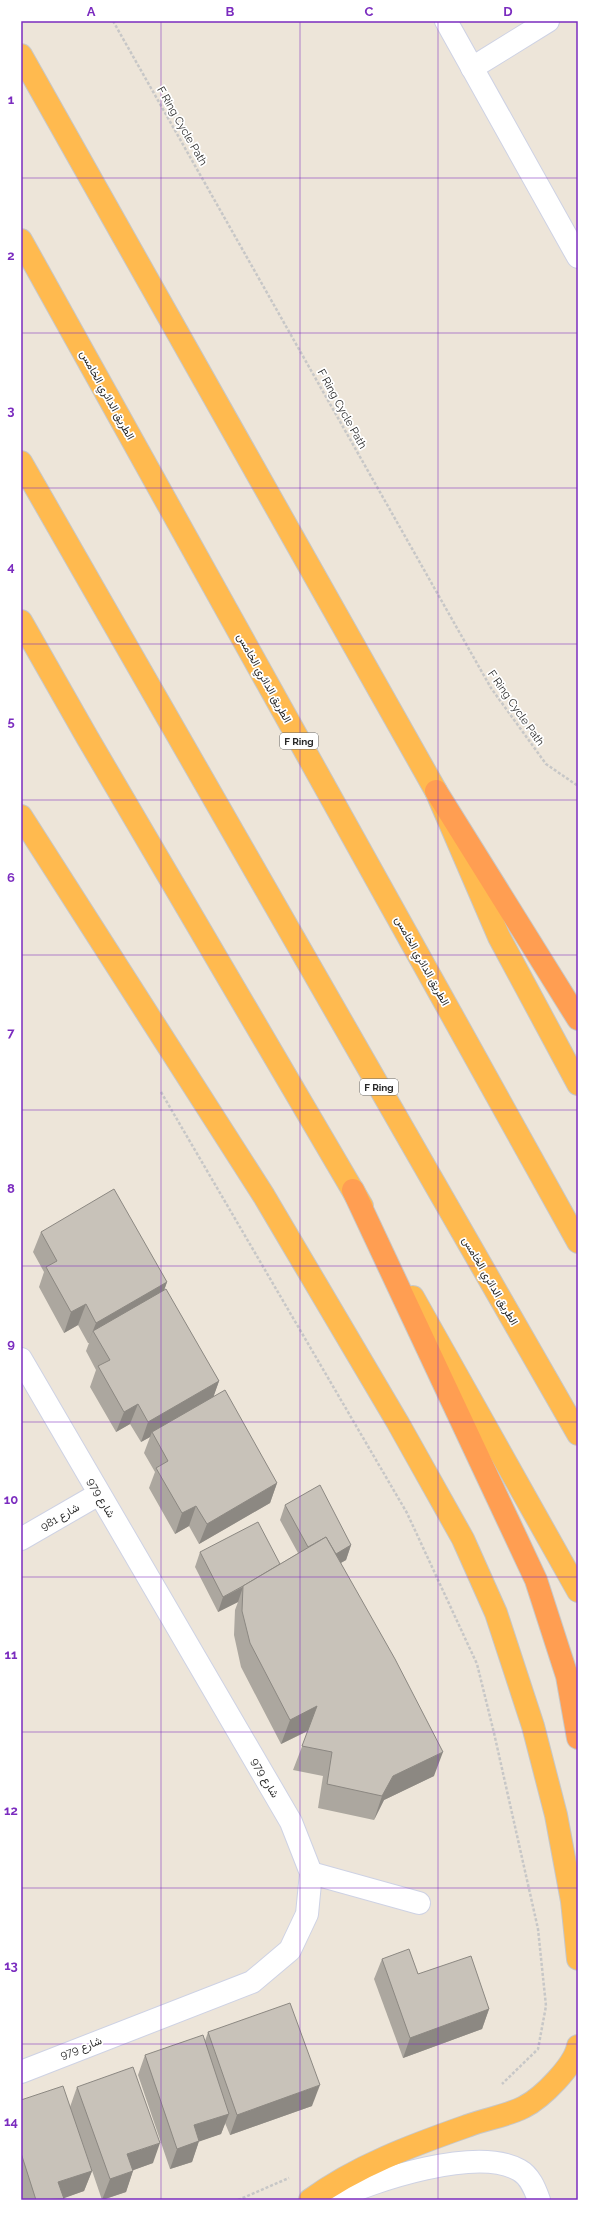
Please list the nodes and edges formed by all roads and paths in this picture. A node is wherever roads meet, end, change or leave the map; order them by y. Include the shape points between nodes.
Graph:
1 (113, 21) edge
2 (446, 21) edge
3 (548, 21) edge
4 (21, 55) edge
5 (472, 68) junction
6 (21, 240) edge
7 (578, 257) edge
8 (21, 462) edge
9 (21, 621) edge
10 (578, 786) edge
11 (436, 791) junction
12 (21, 816) edge
13 (578, 1019) edge
14 (578, 1084) edge
15 (160, 1091) dead end
16 (353, 1190) junction
17 (578, 1242) edge
18 (21, 1359) edge
19 (578, 1434) edge
20 (99, 1494) junction
21 (21, 1539) edge
22 (578, 1590) edge
23 (578, 1738) edge
24 (311, 1873) junction
25 (419, 1903) dead end
26 (578, 1959) edge
27 (578, 2046) edge
28 (21, 2072) edge
29 (501, 2084) dead end
30 (295, 2176) dead end
31 (238, 2200) edge
32 (310, 2200) edge
33 (332, 2200) edge
34 (539, 2200) edge

1 - 10 path, F Ring Cycle Path via 491,688 546,764
2 - 5 street
3 - 5 street
4 - 11 highway
5 - 7 street
6 - 17 highway, الطريق الدائري الخامس / F Ring
8 - 19 highway, الطريق الدائري الخامس / F Ring
9 - 16 highway
11 - 13 highway
11 - 14 highway via 499,937
12 - 26 highway via 264,1196 398,1422 463,1538 496,1613 533,1726 556,1815 572,1901
15 - 29 path via 407,1513 477,1664 538,1929 546,2006 538,2049
16 - 22 highway
16 - 23 highway via 536,1580 567,1676
18 - 20 street, شارع 979
20 - 21 street, شارع 981
20 - 24 street, شارع 979 via 291,1822
24 - 25 street
24 - 28 street, شارع 979 via 307,1914 290,1950 252,1982
27 - 32 highway via 558,2078 525,2107 466,2126 350,2174
30 - 31 path
33 - 34 street via 390,2177 434,2167 480,2161 503,2163 520,2170 534,2185

